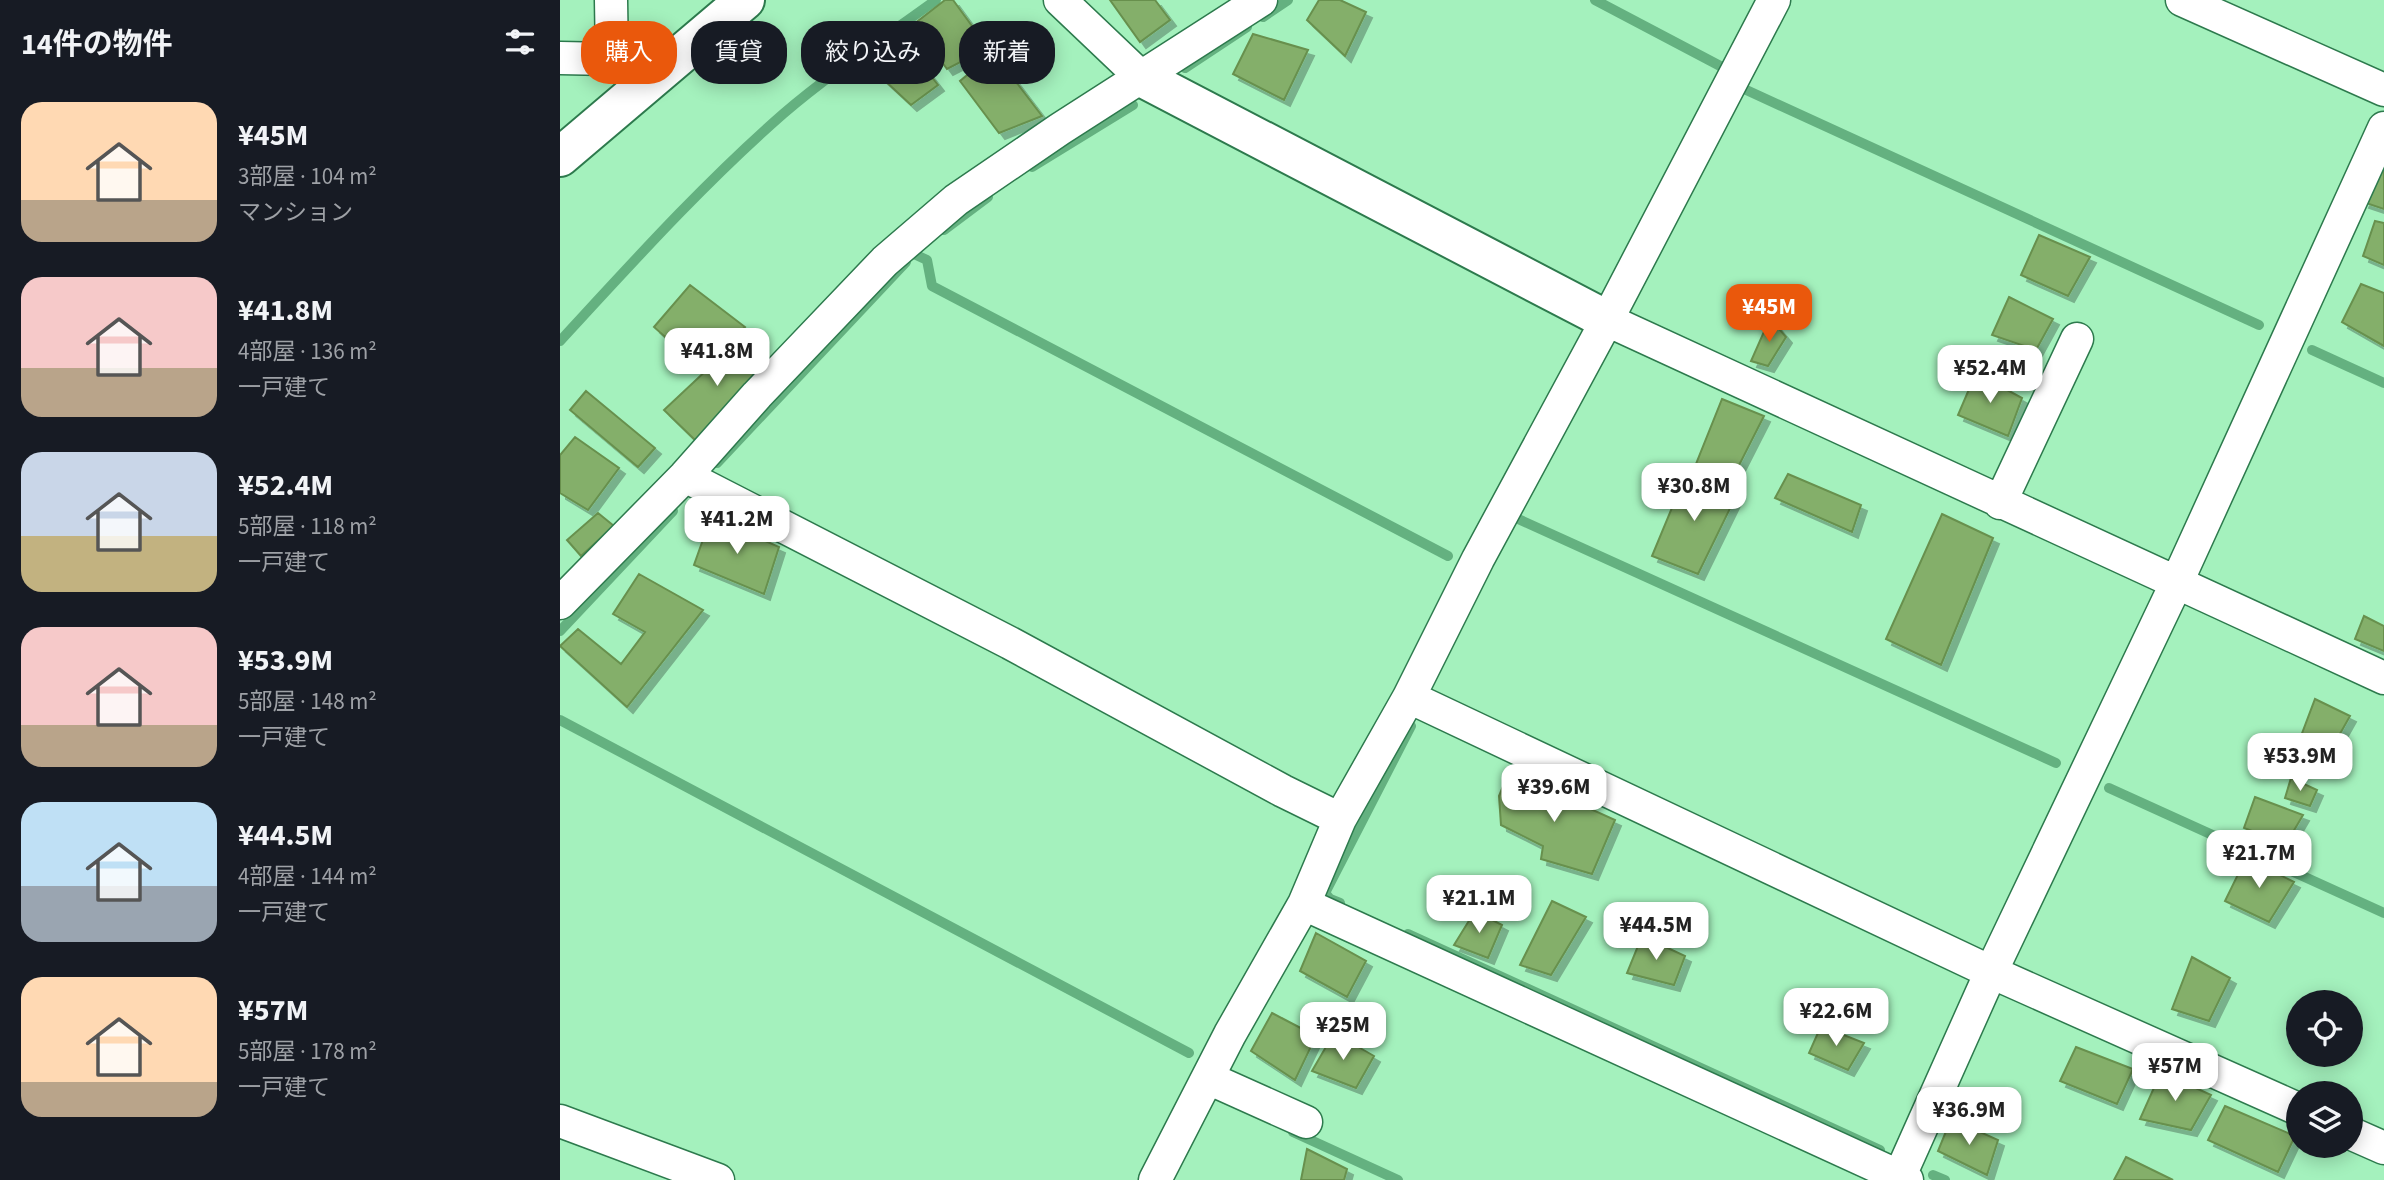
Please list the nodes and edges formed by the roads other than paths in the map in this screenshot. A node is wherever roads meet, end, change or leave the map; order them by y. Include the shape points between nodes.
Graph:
1 (611, 0) edge
2 (745, 0) edge
3 (1060, 0) edge
4 (1261, 0) edge
5 (1774, 0) edge
6 (2182, 0) edge
7 (611, 21) edge
8 (560, 58) edge
9 (581, 58) edge
10 (677, 58) edge
11 (1140, 77) junction
12 (646, 84) edge
13 (2384, 90) edge
14 (2384, 128) edge
15 (560, 157) edge
16 (1607, 320) junction
17 (2077, 339) dead end
18 (685, 476) junction
19 (2000, 503) junction
20 (2176, 584) junction
21 (560, 603) edge
22 (2384, 678) edge
23 (1409, 697) junction
24 (1340, 819) junction
25 (1304, 904) junction
26 (1991, 972) junction
27 (1208, 1078) junction
28 (2286, 1105) edge
29 (560, 1121) edge
30 (1306, 1122) dead end
31 (2363, 1139) edge
32 (2384, 1148) edge
33 (1901, 1179) edge
34 (718, 1180) edge
35 (1155, 1180) edge

1 - 7 street
2 - 10 street
3 - 11 street
4 - 11 street
5 - 16 street
6 - 13 street
8 - 9 street
11 - 16 street
11 - 18 street via 956,200 885,261
12 - 15 street
14 - 20 street
16 - 19 street
16 - 23 street
17 - 19 street
18 - 21 street
18 - 24 street
19 - 20 street
20 - 22 street
20 - 26 street
23 - 24 street
23 - 26 street
24 - 25 street
25 - 27 street
25 - 33 street
26 - 28 street
26 - 33 street
27 - 30 street
27 - 35 street
29 - 34 street
31 - 32 street

